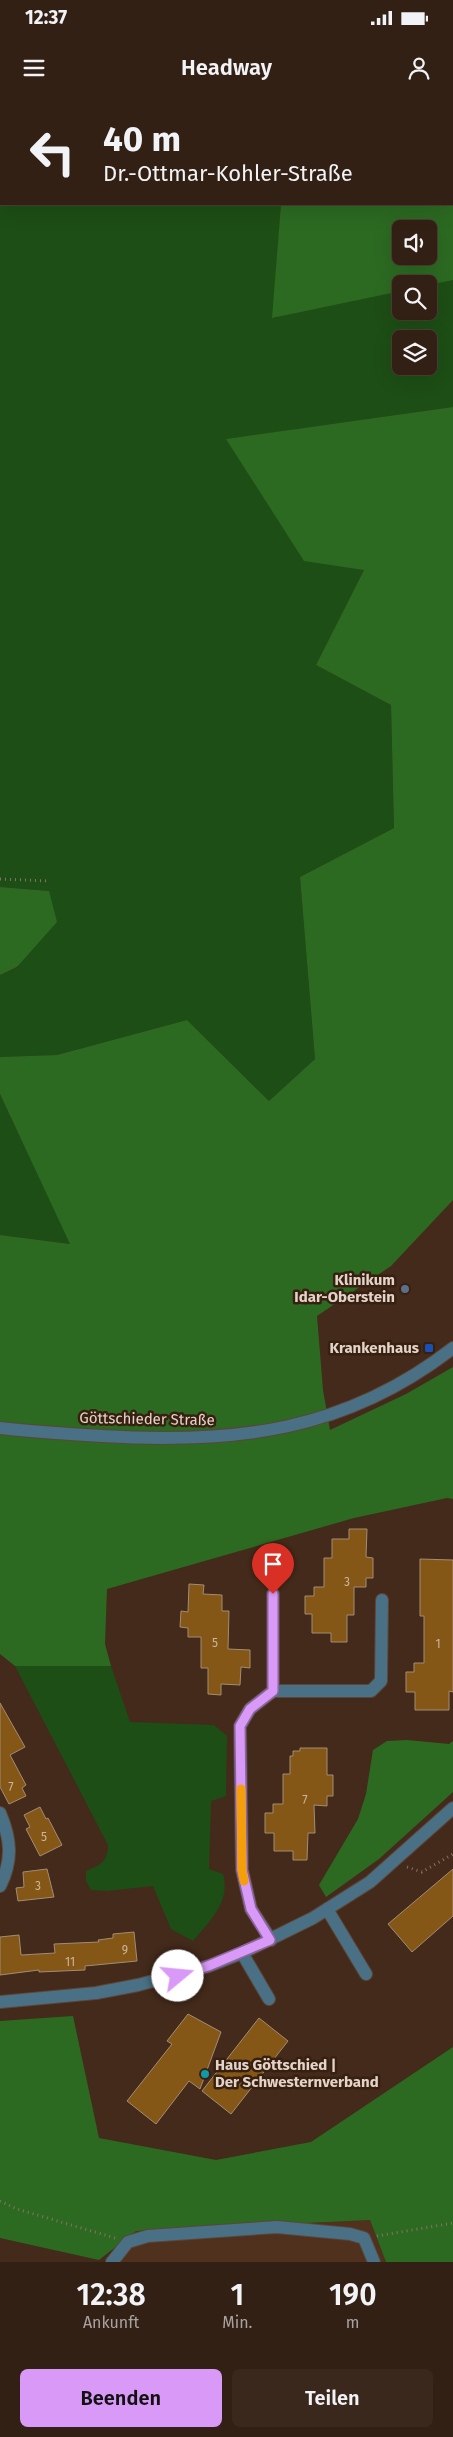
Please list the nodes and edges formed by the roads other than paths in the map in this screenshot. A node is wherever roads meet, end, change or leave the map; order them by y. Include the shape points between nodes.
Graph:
1 (453, 1348) edge
2 (0, 1428) edge
3 (273, 1594) dead end
4 (382, 1600) dead end
5 (273, 1691) junction
6 (453, 1808) edge
7 (0, 1813) edge
8 (0, 1886) edge
9 (327, 1909) junction
10 (270, 1940) junction
11 (242, 1953) junction
12 (366, 1974) dead end
13 (269, 1998) dead end
14 (0, 2002) edge
15 (112, 2262) edge
16 (374, 2262) edge

1 - 2 street, Göttschieder Straße via 410,1379 381,1394 310,1422 280,1429 208,1438 164,1439
3 - 5 street
4 - 5 street via 381,1681 370,1691
5 - 10 street via 250,1709 240,1726 242,1870 251,1909
6 - 9 street via 370,1882
7 - 8 street via 10,1841 10,1854
9 - 10 street
9 - 12 street
10 - 11 street
11 - 13 street
11 - 14 street via 201,1969 138,1986
15 - 16 street via 128,2242 148,2236 277,2227 364,2238

